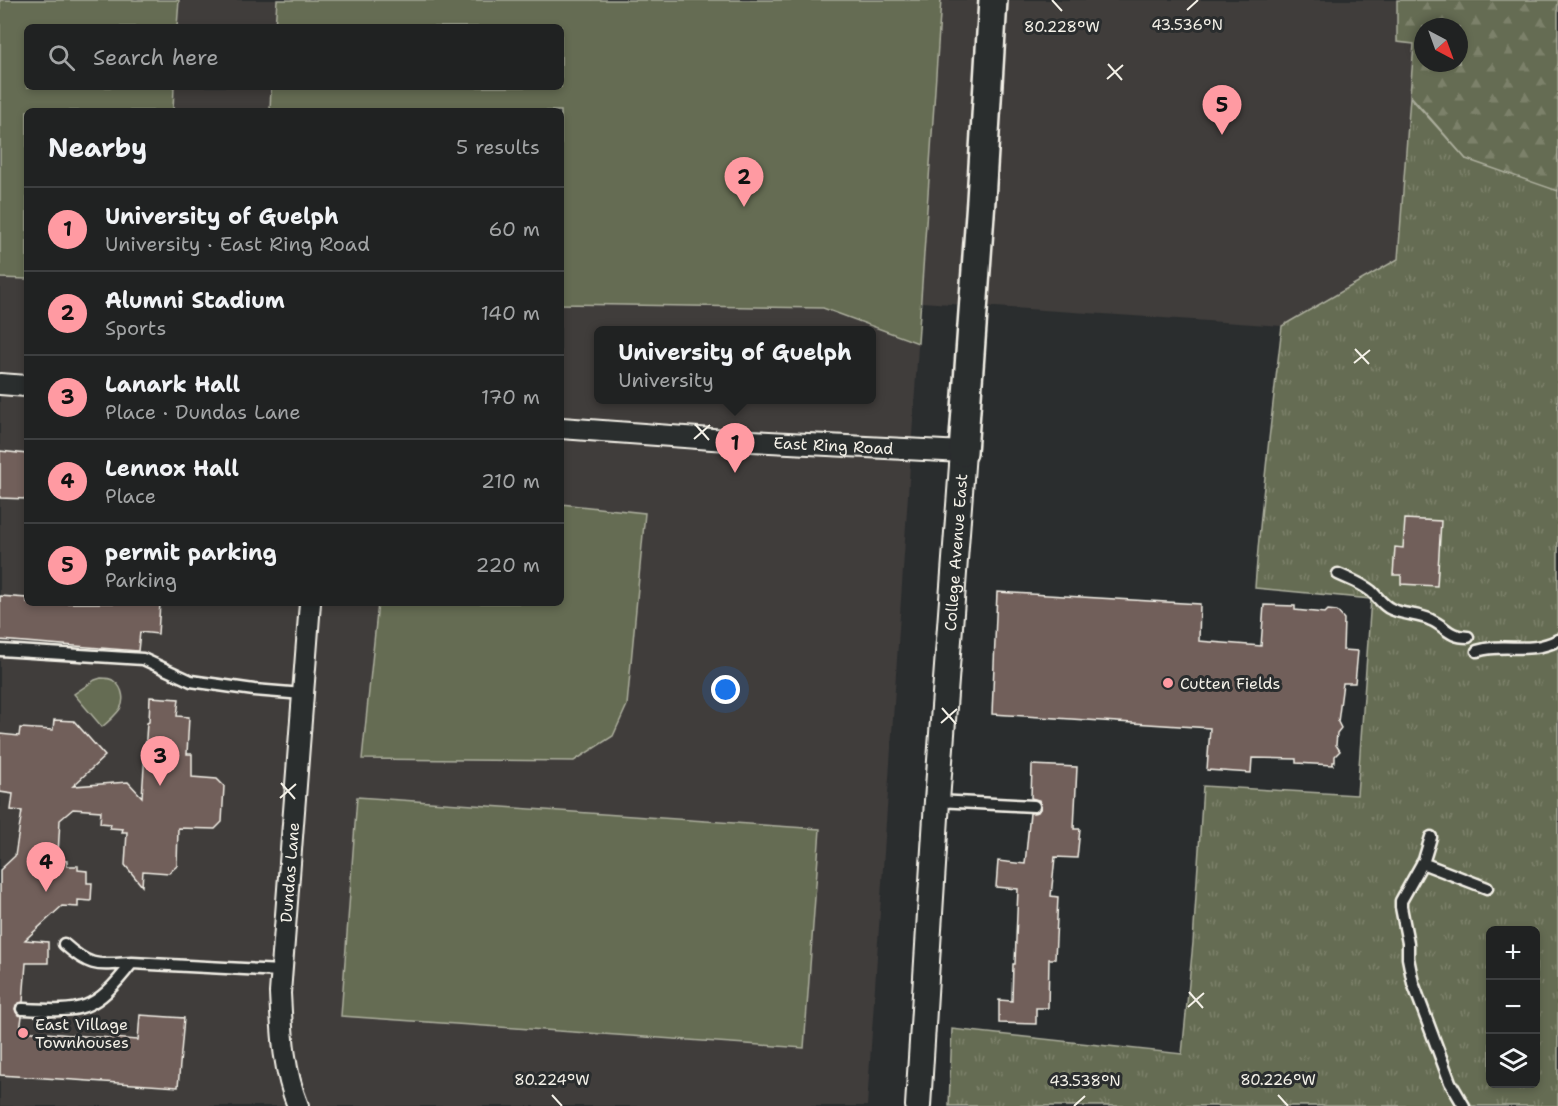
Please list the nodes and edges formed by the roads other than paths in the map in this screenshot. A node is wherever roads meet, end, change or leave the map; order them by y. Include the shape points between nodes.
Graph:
1 (993, 0) edge
2 (0, 384) edge
3 (24, 386) edge
4 (564, 428) edge
5 (963, 452) junction
6 (1338, 574) dead end
7 (310, 606) edge
8 (1468, 637) dead end
9 (1558, 640) edge
10 (0, 650) edge
11 (1477, 651) dead end
12 (303, 694) junction
13 (937, 801) junction
14 (1034, 806) dead end
15 (1431, 837) dead end
16 (1422, 863) junction
17 (1487, 888) dead end
18 (64, 944) dead end
19 (132, 963) junction
20 (280, 970) junction
21 (22, 1010) dead end
22 (298, 1106) edge
23 (918, 1106) edge
24 (1464, 1106) edge

1 - 5 main road, College Avenue East
2 - 3 street
4 - 5 street, East Ring Road
5 - 13 street, College Avenue East
6 - 8 lane via 1362,585 1391,609 1429,618 1458,638
7 - 12 street, Dundas Lane
9 - 11 lane via 1533,648
10 - 12 lane via 143,659 191,681
12 - 20 street, Dundas Lane
13 - 14 lane
13 - 23 street, College Avenue East
15 - 16 lane
16 - 17 lane
16 - 24 lane via 1401,901 1408,958 1413,983 1450,1082
18 - 19 lane via 87,962
19 - 20 lane
19 - 21 lane via 94,1003 62,1011
20 - 22 street, Dundas Lane via 286,1070

